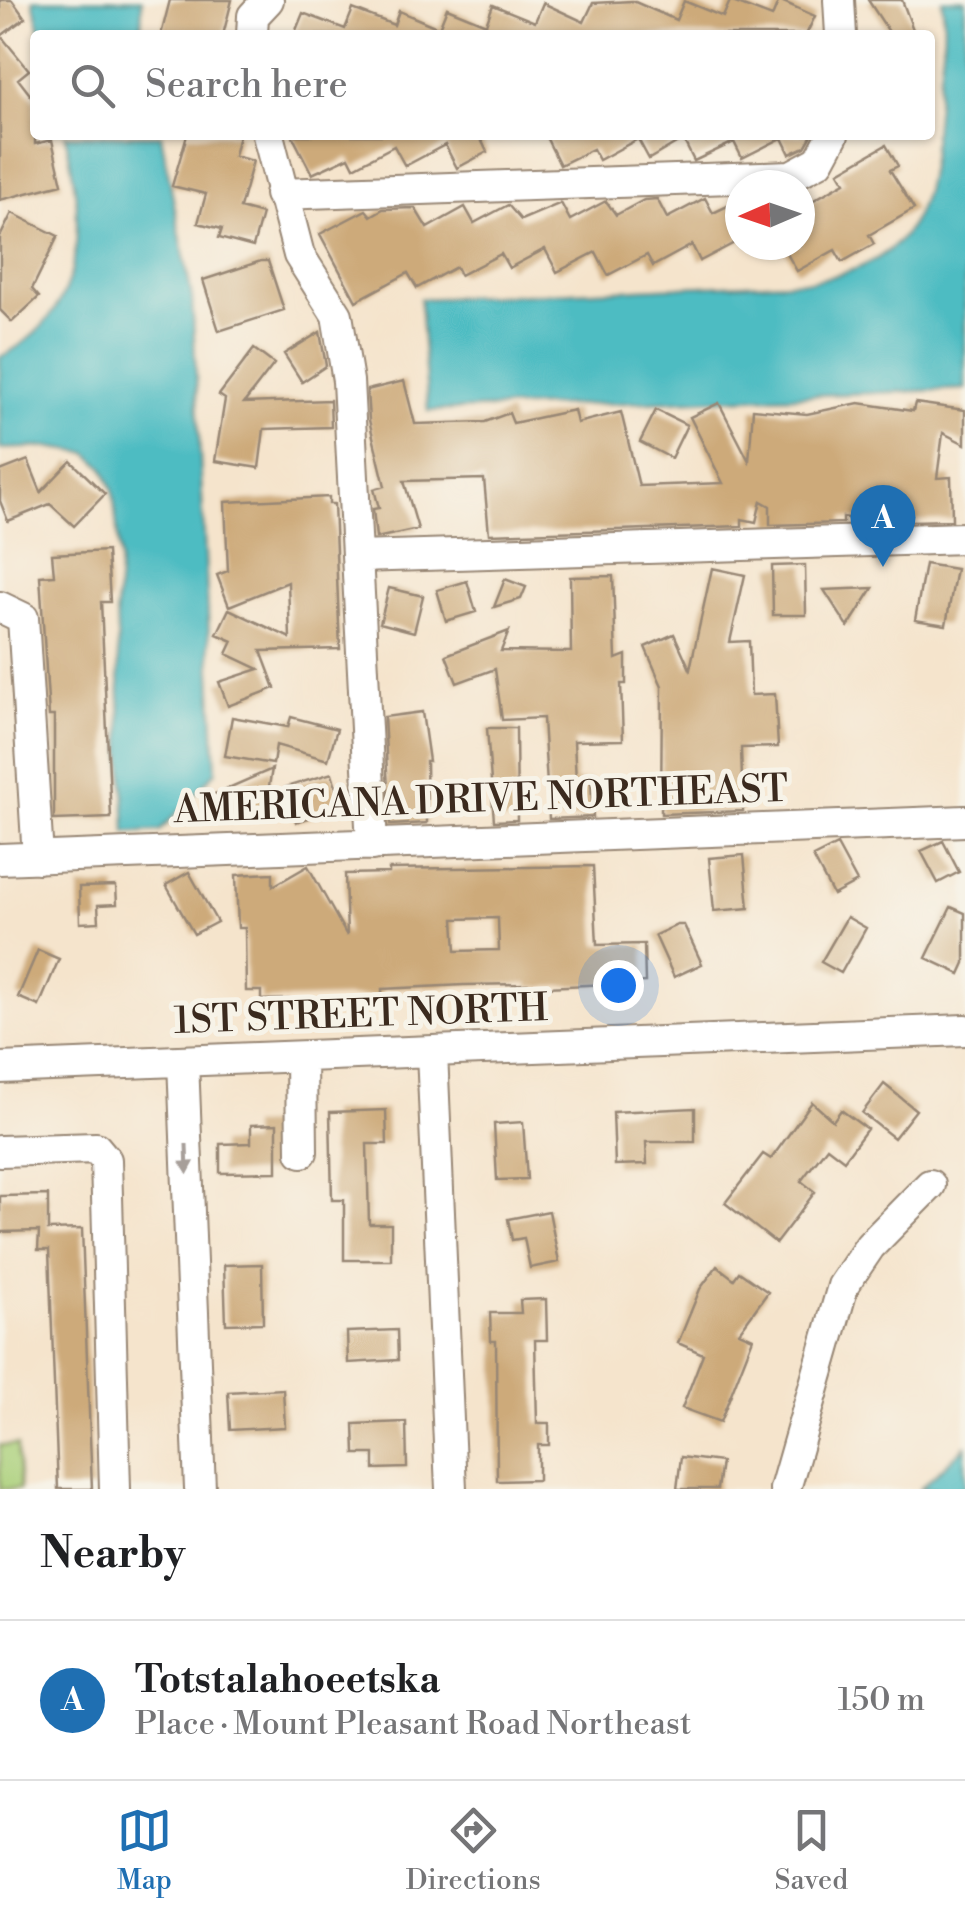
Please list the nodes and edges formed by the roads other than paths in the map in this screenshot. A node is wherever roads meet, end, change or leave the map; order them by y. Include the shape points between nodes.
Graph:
1 (839, 0) edge
2 (841, 30) edge
3 (269, 140) edge
4 (830, 140) edge
5 (280, 194) junction
6 (965, 538) edge
7 (358, 558) junction
8 (0, 607) edge
9 (965, 821) edge
10 (372, 845) junction
11 (38, 858) junction
12 (0, 859) edge
13 (965, 1030) edge
14 (432, 1052) junction
15 (301, 1057) junction
16 (184, 1061) junction
17 (0, 1068) edge
18 (0, 1151) edge
19 (302, 1152) dead end
20 (930, 1185) dead end
21 (116, 1489) edge
22 (200, 1489) edge
23 (451, 1489) edge
24 (785, 1489) edge

1 - 2 street
3 - 5 street
4 - 5 street via 819,161 792,176
5 - 7 street via 299,255 337,315 348,381
6 - 7 street
7 - 10 street
8 - 11 street via 23,618
9 - 10 street, AMERICANA DRIVE NORTHEAST
10 - 11 street, AMERICANA DRIVE NORTHEAST
11 - 12 street, AMERICANA DRIVE NORTHEAST
13 - 14 street, 1ST STREET NORTH
14 - 15 street, 1ST STREET NORTH
14 - 23 street
15 - 16 street, 1ST STREET NORTH
15 - 19 street
16 - 17 street, 1ST STREET NORTH
16 -> 22 street
18 - 21 street via 96,1148 106,1160
20 - 24 street via 870,1246 843,1286

